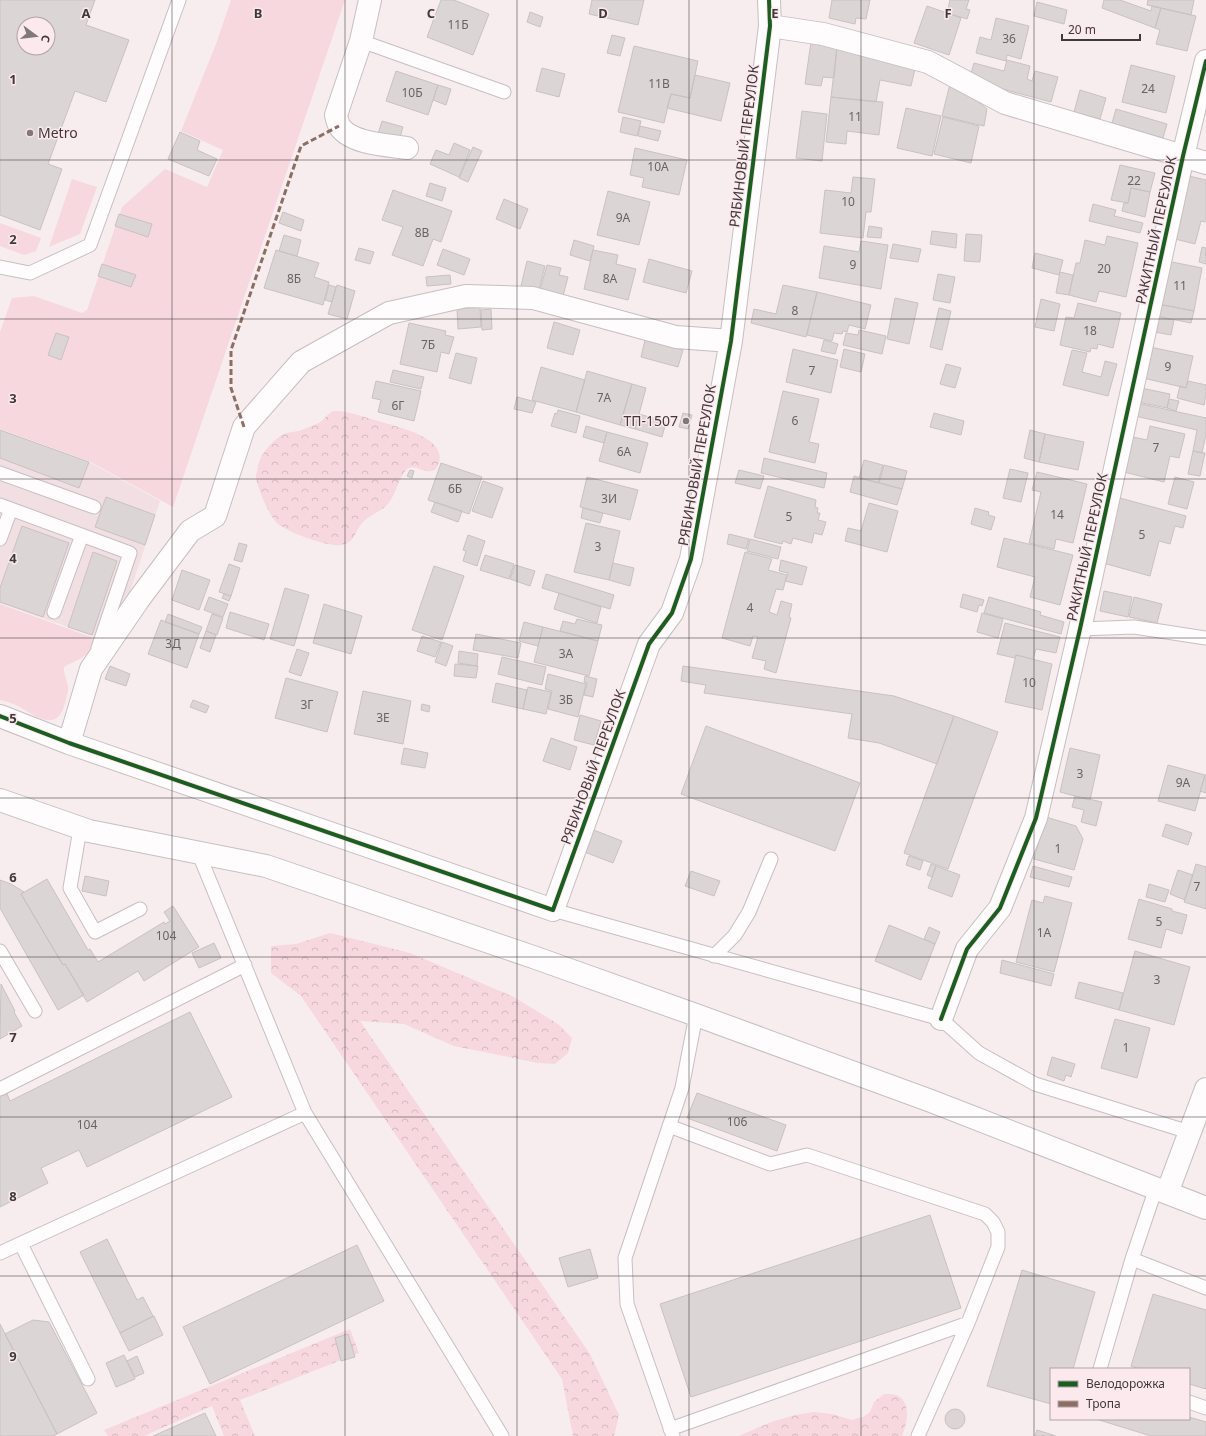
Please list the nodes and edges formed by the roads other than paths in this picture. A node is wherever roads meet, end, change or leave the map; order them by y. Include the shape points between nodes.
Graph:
1 (179, 0) edge
2 (370, 0) edge
3 (769, 0) edge
4 (770, 26) junction
5 (360, 41) junction
6 (1206, 61) edge
7 (504, 92) dead end
8 (407, 148) dead end
9 (1184, 156) junction
10 (1206, 163) edge
11 (0, 267) edge
12 (730, 341) junction
13 (0, 473) edge
14 (5, 507) edge
15 (94, 507) dead end
16 (82, 535) junction
17 (0, 539) edge
18 (54, 612) dead end
19 (1080, 629) junction
20 (1206, 638) edge
21 (91, 669) junction
22 (0, 716) edge
23 (69, 743) junction
24 (0, 800) edge
25 (80, 829) junction
26 (198, 852) junction
27 (771, 860) dead end
28 (140, 909) dead end
29 (553, 910) junction
30 (0, 951) edge
31 (714, 956) junction
32 (245, 966) junction
33 (35, 1011) dead end
34 (696, 1015) junction
35 (941, 1019) junction
36 (0, 1089) edge
37 (1206, 1089) edge
38 (305, 1113) junction
39 (669, 1126) junction
40 (1189, 1132) junction
41 (1162, 1191) junction
42 (1206, 1208) edge
43 (21, 1244) junction
44 (0, 1253) edge
45 (1132, 1260) junction
46 (1206, 1288) edge
47 (968, 1323) junction
48 (1100, 1368) edge
49 (88, 1379) dead end
50 (1190, 1402) edge
51 (1206, 1408) edge
52 (672, 1432) edge
53 (502, 1436) edge
54 (918, 1436) edge

1 - 11 lane via 90,245 30,273
2 - 5 street
3 - 4 street, РЯБИНОВЫЙ ПЕРЕУЛОК
4 - 9 street via 823,34 928,62 1005,103
4 - 12 street, РЯБИНОВЫЙ ПЕРЕУЛОК
5 - 7 lane
5 - 8 street via 336,115 339,126 348,135 361,140
6 - 9 street, РАКИТНЫЙ ПЕРЕУЛОК
9 - 10 street
9 - 19 street, РАКИТНЫЙ ПЕРЕУЛОК
12 - 21 street via 676,337 533,298 466,296 389,313 301,362 244,427 216,516 190,531
12 - 29 street, РЯБИНОВЫЙ ПЕРЕУЛОК via 691,559 672,612 649,644
13 - 15 lane
14 - 16 lane
14 - 17 lane
16 - 18 lane
16 - 21 lane via 130,553
19 - 20 lane via 1134,627
19 - 35 street, РАКИТНЫЙ ПЕРЕУЛОК via 1036,818 1000,908 967,949
21 - 23 street
22 - 23 street
23 - 29 street
24 - 25 street
25 - 26 street
25 - 28 lane via 70,888 95,932
26 - 32 lane
26 - 34 street via 266,866
27 - 31 lane via 749,912 735,935
29 - 31 lane
30 - 33 lane
31 - 35 lane
32 - 36 lane
32 - 38 lane
34 - 39 lane via 682,1088
34 - 41 street via 931,1101
35 - 40 lane via 979,1053 1035,1084
37 - 40 street
38 - 43 lane
38 - 53 lane
39 - 47 lane via 770,1164 807,1155 985,1214 998,1232 998,1247
39 - 52 lane via 625,1258 627,1304
40 - 41 street
41 - 42 street
41 - 45 lane
43 - 44 lane
43 - 49 lane
45 - 46 lane
45 - 48 lane
47 - 52 lane
47 - 54 lane
50 - 51 lane

